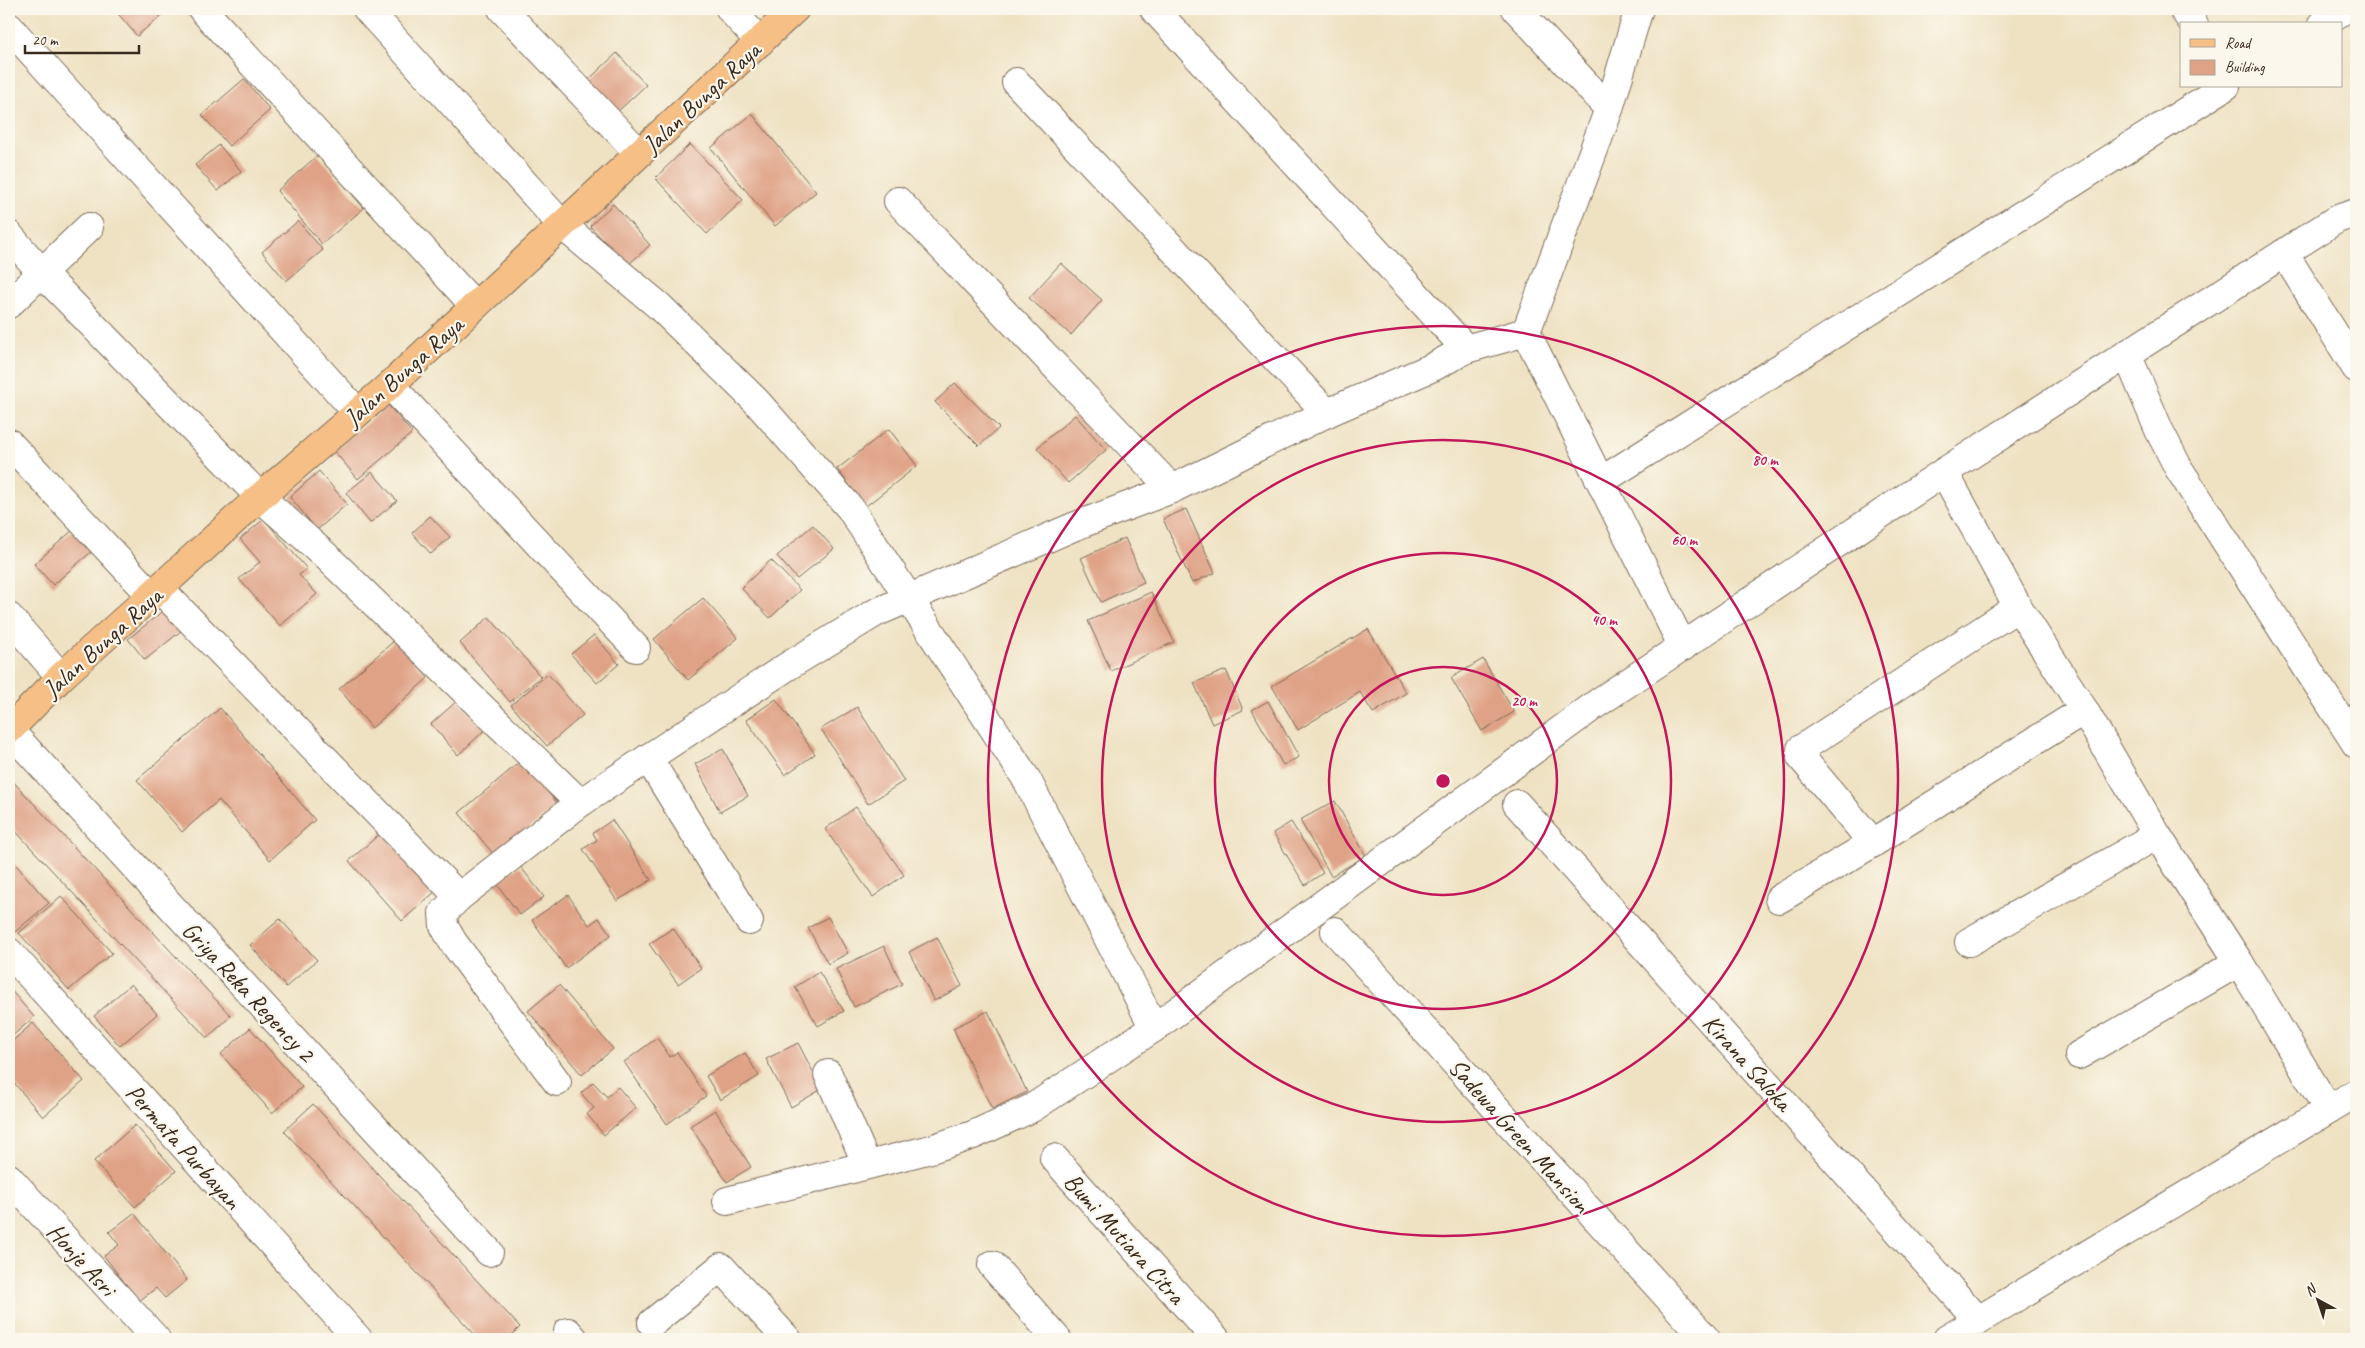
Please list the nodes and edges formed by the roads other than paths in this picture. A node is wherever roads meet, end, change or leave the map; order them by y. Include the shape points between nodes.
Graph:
1 (202, 9) edge
2 (367, 9) edge
3 (502, 9) edge
4 (730, 9) edge
5 (795, 9) edge
6 (1154, 9) edge
7 (1516, 9) edge
8 (1639, 9) edge
9 (2183, 9) edge
10 (2345, 9) edge
11 (2193, 22) edge
12 (2325, 22) edge
13 (9, 27) edge
14 (760, 42) junction
15 (1016, 82) dead end
16 (2223, 88) edge
17 (1609, 109) junction
18 (639, 154) junction
19 (898, 200) dead end
20 (2356, 213) edge
21 (562, 225) junction
22 (90, 227) dead end
23 (9, 235) edge
24 (2284, 253) junction
25 (41, 272) junction
26 (9, 304) edge
27 (475, 306) junction
28 (1526, 332) junction
29 (1466, 350) junction
30 (2127, 354) junction
31 (2356, 368) edge
32 (390, 385) junction
33 (357, 412) junction
34 (1327, 413) junction
35 (9, 443) edge
36 (1944, 472) junction
37 (1601, 480) junction
38 (1172, 489) junction
39 (260, 497) junction
40 (156, 593) junction
41 (909, 597) junction
42 (2018, 607) junction
43 (9, 617) edge
44 (1683, 647) junction
45 (636, 648) dead end
46 (61, 677) junction
47 (2084, 710) junction
48 (9, 730) edge
49 (2356, 744) edge
50 (648, 758) junction
51 (580, 803) junction
52 (1517, 804) dead end
53 (2157, 834) junction
54 (1873, 843) junction
55 (459, 897) junction
56 (1780, 899) dead end
57 (749, 921) dead end
58 (1334, 931) dead end
59 (1969, 942) dead end
60 (9, 952) edge
61 (2239, 962) junction
62 (1154, 1028) junction
63 (2079, 1055) dead end
64 (828, 1074) dead end
65 (557, 1082) dead end
66 (2356, 1093) edge
67 (2328, 1109) junction
68 (1054, 1158) dead end
69 (867, 1165) junction
70 (9, 1178) edge
71 (727, 1201) dead end
72 (489, 1252) dead end
73 (992, 1265) dead end
74 (1978, 1320) junction
75 (652, 1323) dead end
76 (156, 1339) edge
77 (358, 1339) edge
78 (787, 1339) edge
79 (1057, 1339) edge
80 (1216, 1339) edge
81 (1706, 1339) edge
82 (1946, 1339) edge

1 - 27 street
2 - 21 street
3 - 18 street
4 - 14 street
5 - 14 main road, Jalan Bunga Raya
6 - 29 street
7 - 17 street
8 - 17 street
9 - 11 street
10 - 12 street
13 - 33 street
14 - 18 main road, Jalan Bunga Raya
15 - 34 street
16 - 37 street
17 - 28 street
18 - 21 main road, Jalan Bunga Raya
19 - 38 street
20 - 24 street via 2337,219
21 - 27 main road, Jalan Bunga Raya
21 - 41 street via 659,306 756,401 850,508
22 - 25 street
23 - 25 street
24 - 30 street
24 - 31 street
25 - 26 street
25 - 39 street
27 - 32 main road, Jalan Bunga Raya
28 - 29 street
28 - 37 street
29 - 34 street via 1433,368
30 - 36 street
30 - 49 street via 2179,469
32 - 33 main road, Jalan Bunga Raya
32 - 45 street
33 - 39 main road, Jalan Bunga Raya
34 - 38 street
35 - 40 street
36 - 42 street
36 - 44 street
37 - 44 street
38 - 41 street
39 - 40 main road, Jalan Bunga Raya
39 - 51 street via 326,556
40 - 46 main road, Jalan Bunga Raya
40 - 55 street
41 - 50 street via 875,613 788,666
41 - 62 street via 1027,780
42 - 47 street
42 - 54 street via 1801,749 1801,757
43 - 46 street
44 - 62 street via 1591,708
46 - 48 main road, Jalan Bunga Raya
47 - 53 street
47 - 54 street
48 - 72 street, Griya Reka Regency 2
50 - 51 street
50 - 57 street
51 - 55 street
52 - 74 street, Kirana Saloka
53 - 59 street
53 - 61 street
54 - 56 street
55 - 65 street via 443,913 444,926
58 - 81 street, Sadewa Green Mansion
60 - 77 street, Permata Purbayan
61 - 63 street
61 - 67 street
62 - 69 street via 1032,1108 972,1135
64 - 69 street
66 - 67 street
67 - 74 street
68 - 80 street, Bumi Mutiara Citra
69 - 71 street
70 - 76 street, Honje Asri
73 - 79 street
74 - 82 street
75 - 78 street via 721,1267

